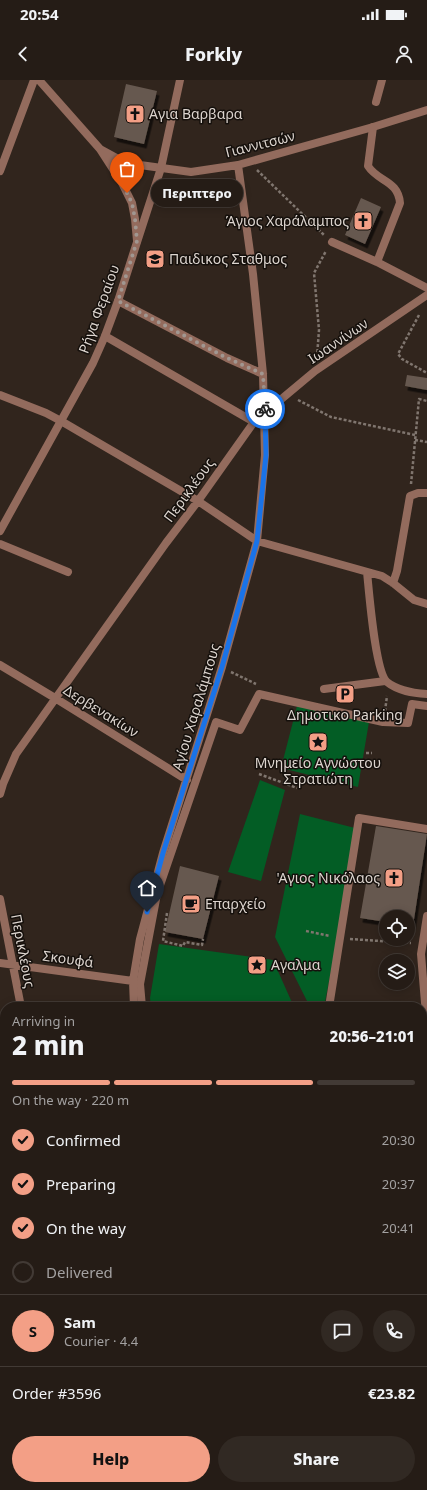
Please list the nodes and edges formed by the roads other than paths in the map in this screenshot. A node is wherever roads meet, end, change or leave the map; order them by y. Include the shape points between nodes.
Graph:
1 (34, 80) edge
2 (40, 80) edge
3 (180, 80) edge
4 (382, 80) edge
5 (376, 102) dead end
6 (427, 110) edge
7 (373, 127) junction
8 (100, 149) junction
9 (238, 165) junction
10 (161, 168) junction
11 (0, 171) edge
12 (137, 241) junction
13 (332, 242) road end
14 (378, 262) junction
15 (427, 288) edge
16 (427, 295) edge
17 (118, 301) junction
18 (105, 336) junction
19 (263, 374) junction
20 (0, 395) edge
21 (265, 412) junction
22 (61, 421) junction
23 (254, 422) junction
24 (427, 493) edge
25 (198, 501) junction
26 (0, 531) edge
27 (257, 541) junction
28 (0, 544) edge
29 (68, 572) dead end
30 (367, 572) junction
31 (393, 583) junction
32 (427, 604) edge
33 (0, 665) edge
34 (385, 681) junction
35 (324, 689) dead end
36 (427, 694) edge
37 (55, 698) junction
38 (427, 706) edge
39 (187, 780) junction
40 (0, 794) edge
41 (427, 828) edge
42 (0, 899) edge
43 (427, 916) edge
44 (424, 955) edge
45 (0, 963) edge
46 (12, 964) junction
47 (133, 981) junction
48 (20, 1002) edge
49 (134, 1002) edge
50 (142, 1002) edge
51 (330, 1002) edge
52 (426, 1002) edge

1 - 11 street
2 - 8 street, Γιαννιτσών
3 - 10 street, Ρήγα Φεραίου
4 - 5 street
6 - 7 street, Γιαννιτσών
7 - 9 street, Γιαννιτσών
7 - 14 street via 368,166 400,196 400,203
8 - 10 street, Γιαννιτσών via 122,162
8 - 12 street, Γιαννιτσών via 132,203
9 - 10 street, Γιαννιτσών via 191,172
9 - 19 street
10 - 12 street, Ρήγα Φεραίου
12 - 17 street, Ρήγα Φεραίου
13 - 14 street
14 - 15 street
16 - 21 street, Ιωαννίνων via 315,371
17 - 18 street, Ρήγα Φεραίου
17 - 19 street
18 - 22 street, Ρήγα Φεραίου
18 - 23 street
19 - 21 street
20 - 22 street via 46,412
21 - 23 street, Περικλέους
21 - 27 street, Αγίου Χαραλάμπους via 266,455
22 - 25 street
22 - 26 street, Ρήγα Φεραίου
23 - 25 street, Περικλέους
24 - 31 street via 410,496
25 - 27 street
25 - 37 street, Περικλέους
27 - 30 street
27 - 39 street, Αγίου Χαραλάμπους
28 - 29 street
30 - 31 street via 382,576
30 - 34 street via 376,654
31 - 32 street via 414,600
33 - 37 street, Δερβενακίων
34 - 35 street
34 - 36 street via 410,692
37 - 39 street, Δερβενακίων
37 - 40 street, Περικλέους via 16,754
38 - 50 street via 412,704 408,723 384,722 259,694 240,730 216,722 157,894 140,984
39 - 47 street, Αγίου Χαραλάμπους via 150,898
41 - 51 street via 360,818
42 - 46 street, Περικλέους
43 - 44 street via 422,944
44 - 52 street
45 - 46 street, Σκουφά
46 - 47 street, Σκουφά
46 - 48 street, Περικλέους
47 - 49 street, Αγίου Χαραλάμπους

